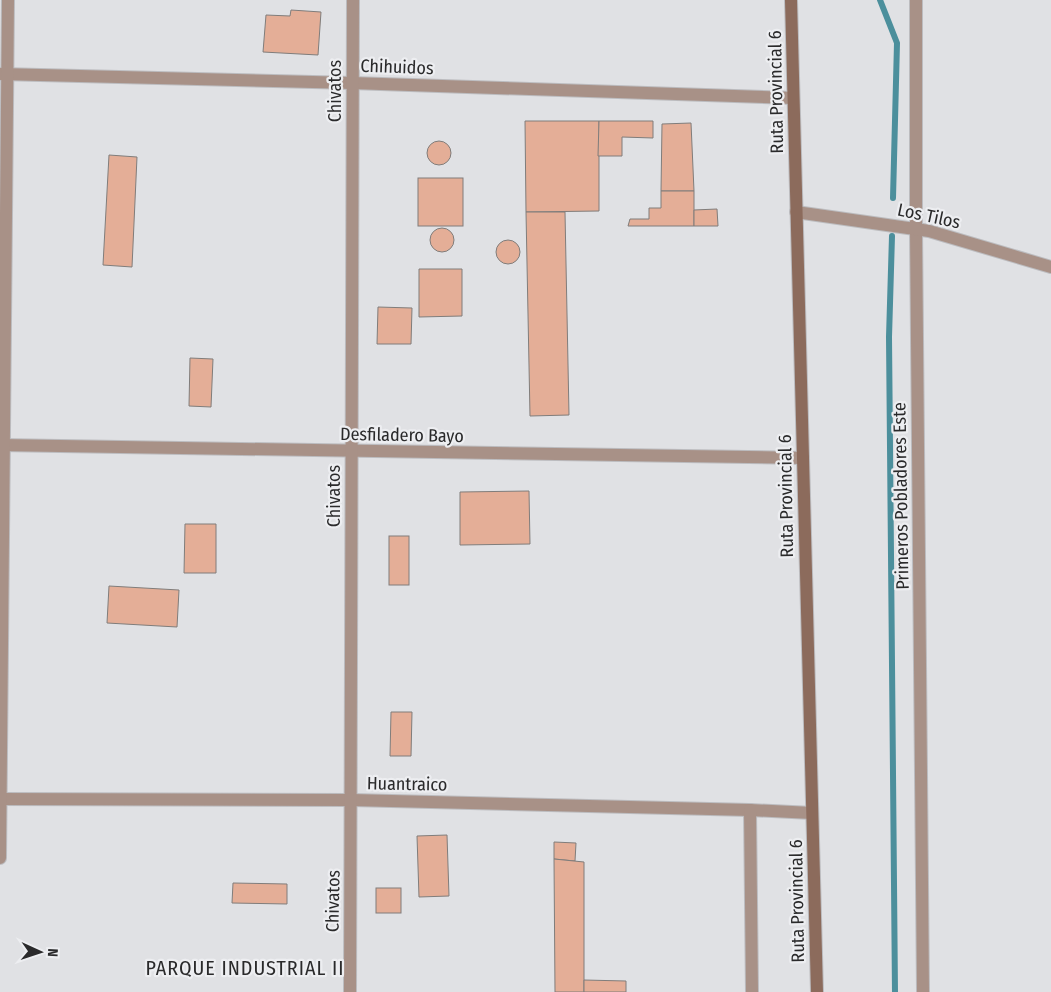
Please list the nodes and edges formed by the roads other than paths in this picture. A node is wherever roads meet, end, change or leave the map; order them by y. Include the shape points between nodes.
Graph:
1 (8, 0) edge
2 (353, 0) edge
3 (791, 0) edge
4 (916, 0) edge
5 (4, 74) edge
6 (352, 84) junction
7 (794, 98) junction
8 (796, 212) junction
9 (916, 229) junction
10 (1051, 267) edge
11 (2, 445) edge
12 (351, 452) junction
13 (803, 458) junction
14 (0, 799) edge
15 (352, 800) junction
16 (750, 810) junction
17 (812, 813) junction
18 (0, 858) edge
19 (350, 992) edge
20 (752, 992) edge
21 (817, 992) edge
22 (923, 992) edge

1 - 5 street
2 - 6 street, Chivatos
3 - 7 main road, Ruta Provincial 6
4 - 9 street, Primeros Pobladores Este
5 - 6 street, Chihuidos
5 - 11 street
6 - 7 street, Chihuidos
6 - 12 street, Chivatos
7 - 8 main road, Ruta Provincial 6
8 - 9 street, Los Tilos
8 - 13 main road, Ruta Provincial 6
9 - 10 street, Los Tilos
9 - 22 street, Primeros Pobladores Este
11 - 12 street, Desfiladero Bayo
11 - 14 street
12 - 13 street, Desfiladero Bayo
12 - 15 street, Chivatos
13 - 17 main road, Ruta Provincial 6
14 - 15 street, Huantraico
14 - 18 street
15 - 16 street, Huantraico
15 - 19 street, Chivatos
16 - 17 street, Huantraico
16 - 20 street
17 - 21 main road, Ruta Provincial 6

